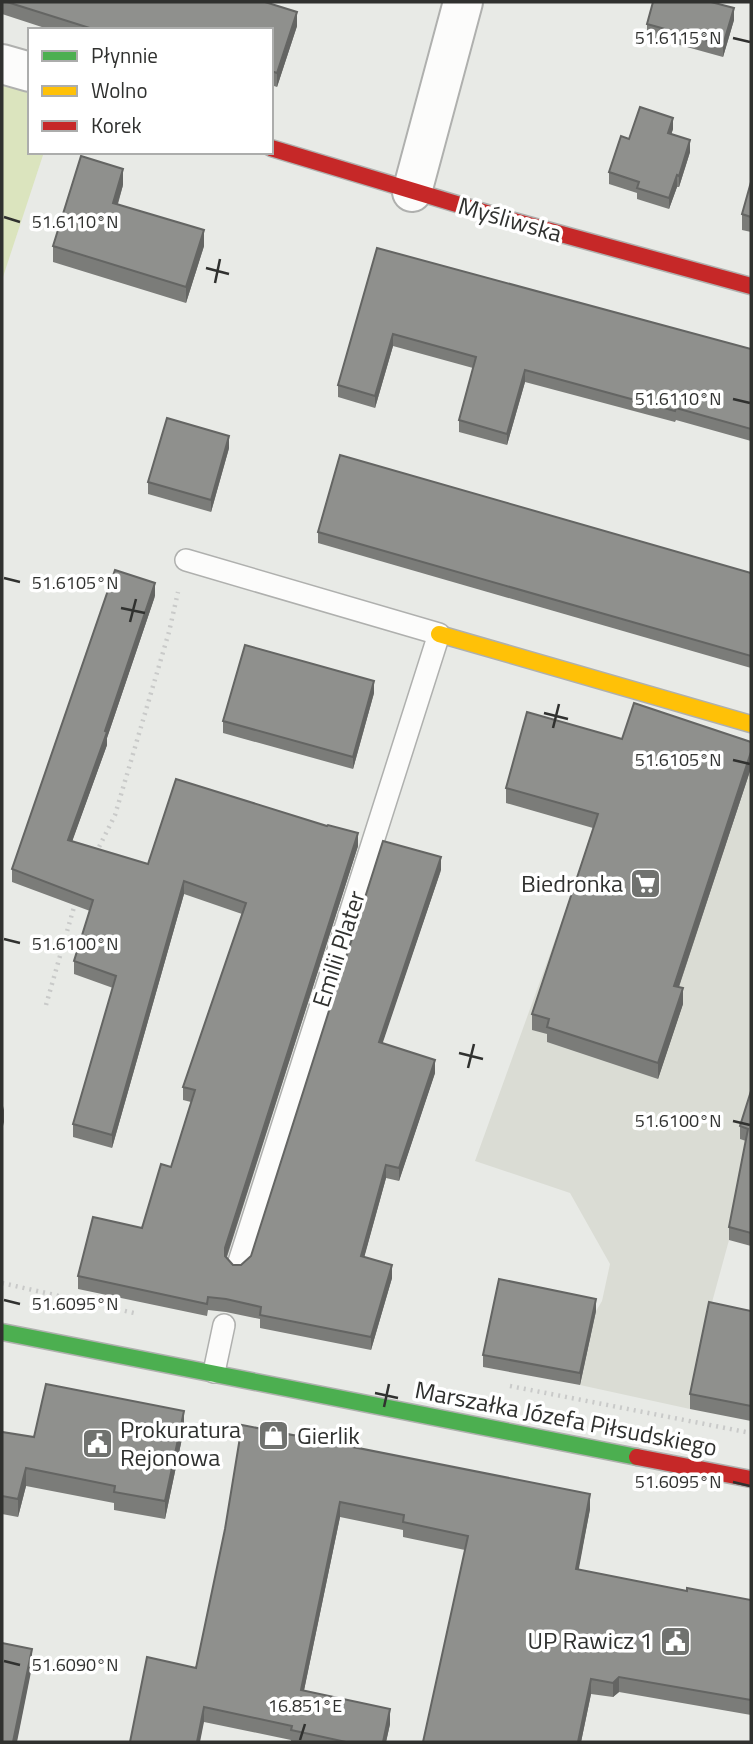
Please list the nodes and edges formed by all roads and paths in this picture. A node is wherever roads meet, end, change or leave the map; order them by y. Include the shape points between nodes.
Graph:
1 (463, 2) edge
2 (2, 64) edge
3 (28, 71) edge
4 (273, 149) edge
5 (412, 192) junction
6 (751, 286) edge
7 (186, 560) joint
8 (439, 634) junction
9 (751, 724) edge
10 (95, 854) edge
11 (81, 889) edge
12 (46, 1005) dead end
13 (238, 1265) edge
14 (224, 1325) dead end
15 (2, 1332) edge
16 (214, 1372) junction
17 (751, 1479) edge

1 - 5 street
2 - 3 street
4 - 5 street, Myśliwska
5 - 6 street, Myśliwska
7 - 8 lane
7 - 10 path via 115,815
8 - 9 street
8 - 13 lane, Emilii Plater
11 - 12 path
14 - 16 lane
15 - 16 street, Marszałka Józefa Piłsudskiego
16 - 17 street, Marszałka Józefa Piłsudskiego

